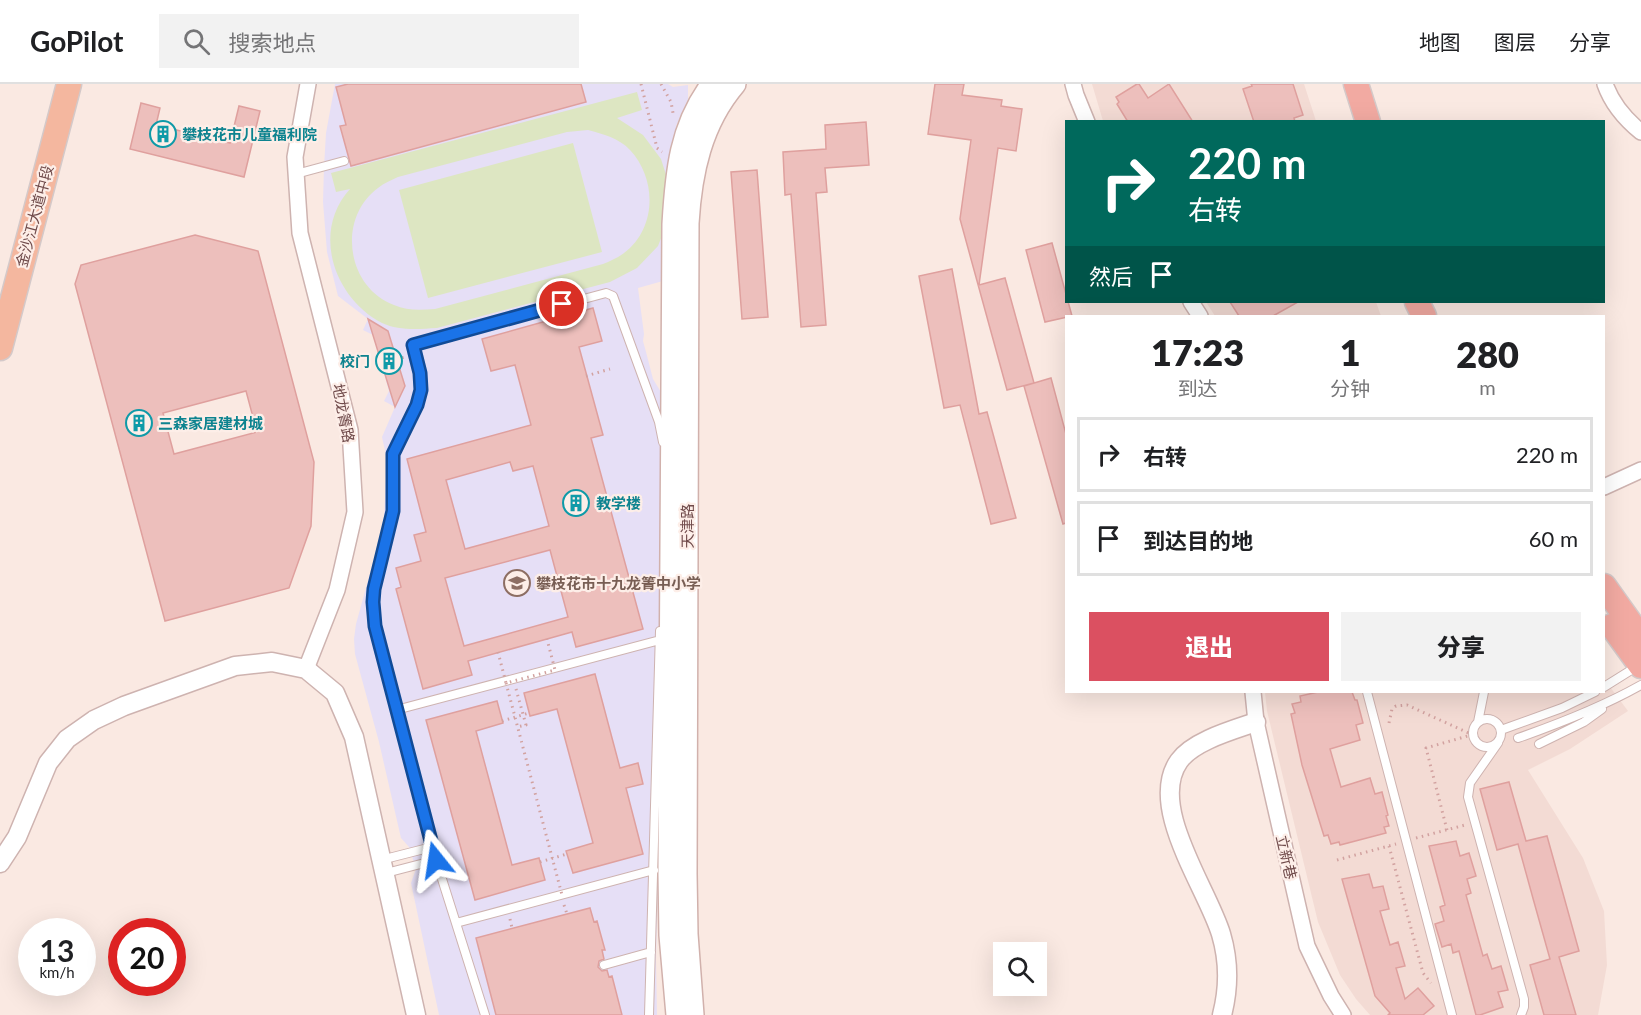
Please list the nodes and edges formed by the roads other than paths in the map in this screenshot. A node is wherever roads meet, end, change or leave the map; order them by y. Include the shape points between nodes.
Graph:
1 (69, 84) edge
2 (308, 84) edge
3 (712, 84) edge
4 (735, 84) edge
5 (1073, 84) edge
6 (1341, 84) edge
7 (1356, 84) edge
8 (1605, 84) edge
9 (1086, 120) edge
10 (1352, 120) edge
11 (1367, 120) edge
12 (1641, 132) edge
13 (344, 161) dead end
14 (296, 174) junction
15 (0, 348) edge
16 (1641, 470) edge
17 (1605, 486) edge
18 (1605, 587) edge
19 (662, 594) dead end
20 (1605, 616) edge
21 (661, 617) dead end
22 (1641, 639) edge
23 (660, 640) junction
24 (306, 669) junction
25 (1641, 672) edge
26 (1605, 687) edge
27 (1253, 693) edge
28 (1367, 693) edge
29 (1484, 693) edge
30 (1593, 693) edge
31 (1618, 698) junction
32 (396, 710) junction
33 (1256, 722) junction
34 (1479, 722) junction
35 (1501, 730) junction
36 (1518, 738) dead end
37 (1498, 742) junction
38 (1539, 744) dead end
39 (432, 847) junction
40 (436, 860) junction
41 (0, 863) edge
42 (383, 866) junction
43 (654, 870) junction
44 (456, 923) junction
45 (651, 952) junction
46 (604, 965) dead end
47 (416, 1015) edge
48 (485, 1015) edge
49 (649, 1015) edge
50 (676, 1015) edge
51 (693, 1015) edge
52 (1222, 1015) edge
53 (1343, 1015) edge
54 (1452, 1015) edge
55 (1521, 1015) edge

1 - 15 main road, 金沙江大道中段
2 - 14 street, 地龙箐路 via 295,157
3 - 50 main road via 700,99 682,141 673,224 669,873
4 - 51 main road, 天津路 via 716,110 700,146 689,193 686,874
5 - 9 street
6 - 10 highway
7 - 11 highway
8 - 12 street via 1619,111
13 - 14 lane
14 - 24 street, 地龙箐路 via 300,233 350,430 355,512 337,590
16 - 17 street
18 - 22 highway
19 - 32 lane via 667,480 664,451 659,422 613,296 606,293 413,345 421,390 393,454 393,511 373,602 375,626
20 - 25 highway
21 - 23 lane
23 - 32 lane
23 - 43 lane
24 - 41 street via 272,662 235,666 94,720 67,739 48,763 17,837
24 - 42 street via 335,693 354,737
25 - 26 lane
25 - 31 lane
27 - 33 street, 立新巷
28 - 54 lane
29 - 34 lane
30 - 35 lane
31 - 36 lane
31 - 38 lane via 1584,722
32 - 39 lane
33 - 52 street via 1202,742 1179,761 1170,782 1170,808 1221,933 1227,964
33 - 53 street, 立新巷 via 1307,946
34 - 35 lane via 1493,720
34 - 37 lane via 1473,730 1478,744 1491,747
35 - 37 lane
37 - 55 lane via 1470,783 1468,797 1524,999
39 - 40 lane
39 - 42 lane
40 - 42 lane
40 - 44 lane
42 - 47 street
43 - 44 lane
43 - 45 lane
44 - 48 lane
45 - 46 lane
45 - 49 lane

